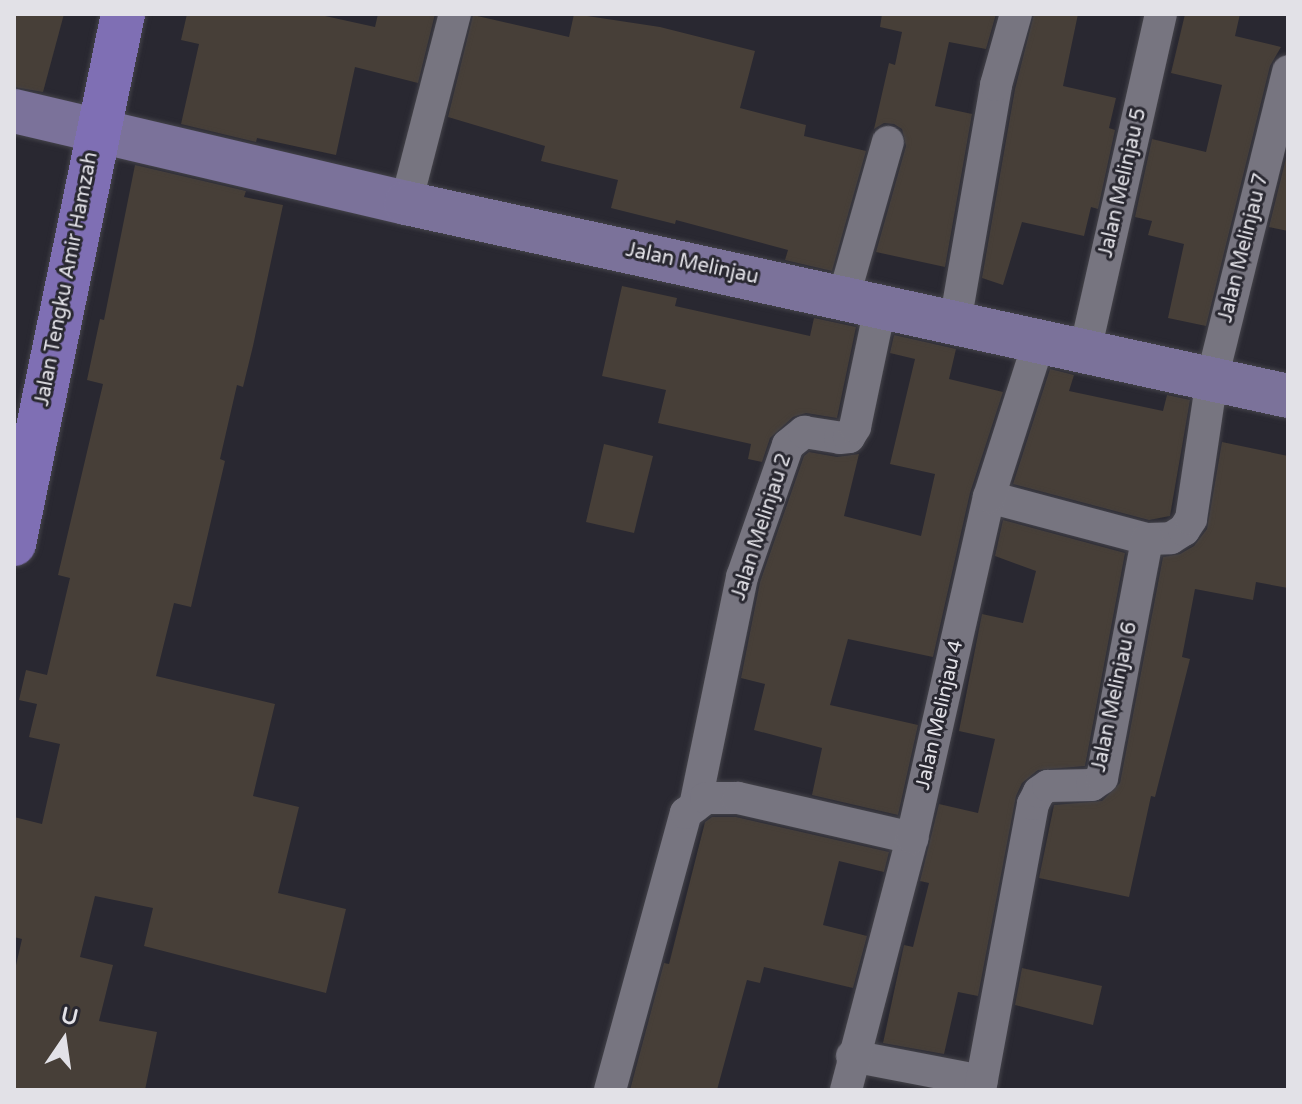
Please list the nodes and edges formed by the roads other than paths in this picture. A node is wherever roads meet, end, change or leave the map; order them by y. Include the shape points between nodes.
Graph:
1 (123, 14) edge
2 (455, 14) edge
3 (1016, 14) edge
4 (1161, 14) edge
5 (1288, 71) edge
6 (14, 111) edge
7 (96, 131) junction
8 (888, 142) dead end
9 (406, 203) junction
10 (862, 302) junction
11 (955, 323) junction
12 (1039, 341) junction
13 (1085, 351) junction
14 (1212, 379) junction
15 (1288, 396) edge
16 (989, 497) junction
17 (15, 536) edge
18 (1147, 539) junction
19 (695, 806) junction
20 (912, 838) junction
21 (852, 1056) junction
22 (981, 1085) edge
23 (610, 1090) edge
24 (846, 1090) edge

1 - 7 main road, Jalan Tengku Amir Hamzah
2 - 9 street
3 - 11 street via 996,85
4 - 13 street, Jalan Melinjau 5
5 - 14 street, Jalan Melinjau 7
6 - 7 street, Jalan Melinjau
7 - 9 street, Jalan Melinjau
7 - 17 main road, Jalan Tengku Amir Hamzah
8 - 10 street
9 - 10 street, Jalan Melinjau
10 - 11 street, Jalan Melinjau
10 - 19 street, Jalan Melinjau 2 via 855,427 849,437 840,438 804,432 788,445 742,577
11 - 12 street, Jalan Melinjau
12 - 13 street, Jalan Melinjau
12 - 16 street, Jalan Melinjau 4
13 - 14 street, Jalan Melinjau
14 - 15 street, Jalan Melinjau
14 - 18 street via 1191,519 1171,538
16 - 18 street
16 - 20 street, Jalan Melinjau 4
18 - 22 street, Jalan Melinjau 6 via 1102,778 1092,785 1048,786 1033,804
19 - 20 street via 706,798 738,798
19 - 23 street via 686,813 676,843
20 - 21 street, Jalan Melinjau 4
21 - 22 street
21 - 24 street, Jalan Melinjau 4

